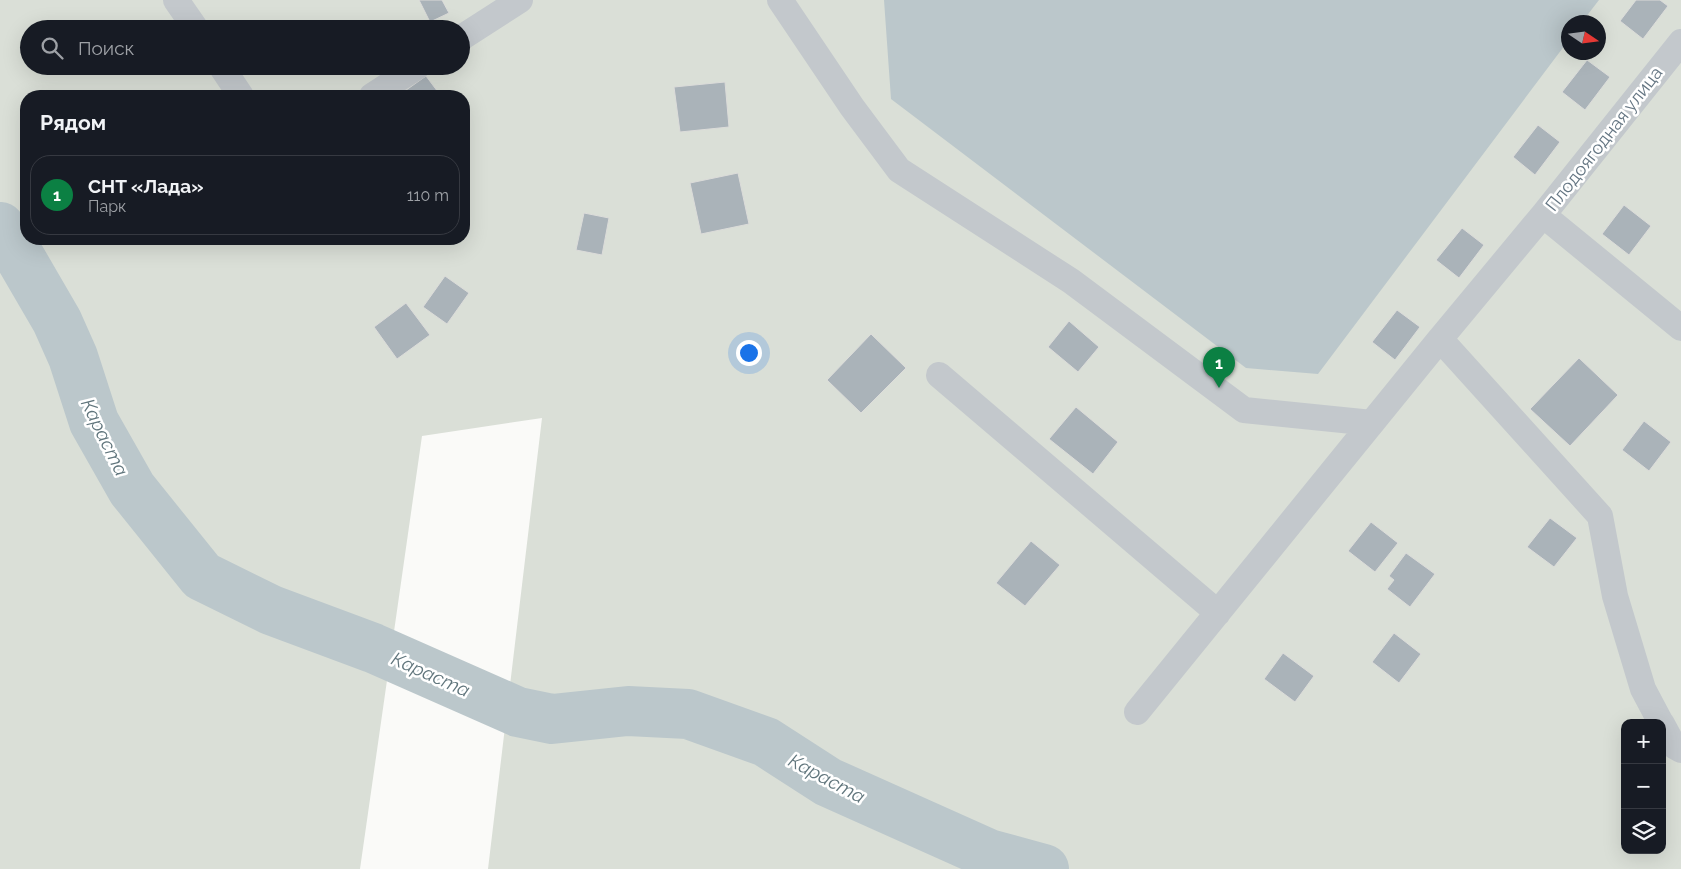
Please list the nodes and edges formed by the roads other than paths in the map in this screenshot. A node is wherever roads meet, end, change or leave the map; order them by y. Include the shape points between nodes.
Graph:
1 (176, 0) edge
2 (520, 0) edge
3 (780, 0) edge
4 (190, 20) edge
5 (470, 32) edge
6 (1681, 42) edge
7 (227, 75) edge
8 (404, 75) edge
9 (237, 90) edge
10 (381, 90) edge
11 (1542, 215) junction
12 (1681, 328) edge
13 (1440, 339) junction
14 (939, 376) dead end
15 (1372, 423) junction
16 (1218, 613) junction
17 (1137, 712) dead end
18 (1659, 719) edge
19 (1666, 731) edge
20 (1681, 750) edge

1 - 4 street
2 - 5 street
3 - 15 street via 899,170 1071,282 1244,410
6 - 11 street, Плодоягодная улица
7 - 9 street
8 - 10 street
11 - 12 street, Плодоягодная улица
11 - 13 street
13 - 15 street
13 - 18 street via 1600,516 1615,596 1643,689
14 - 16 street
15 - 16 street
16 - 17 street
19 - 20 street via 1674,746

